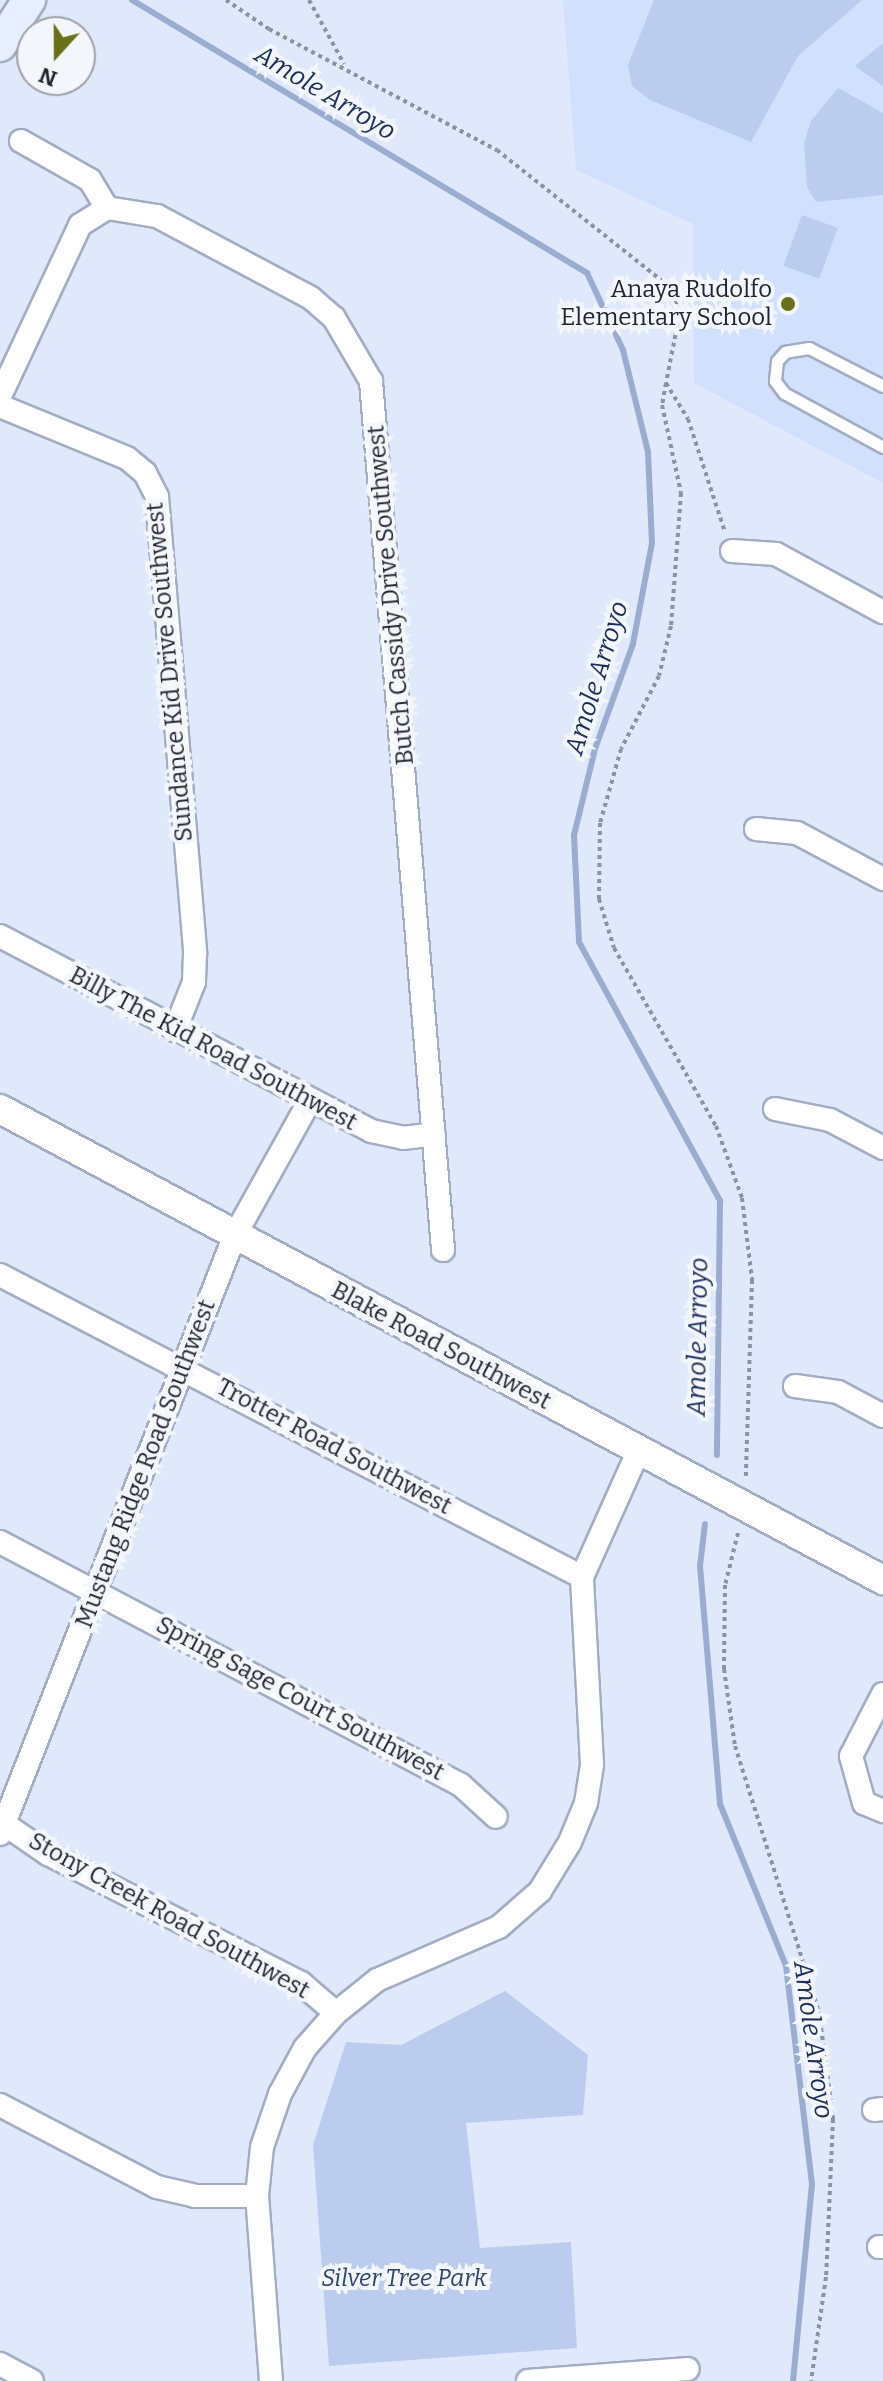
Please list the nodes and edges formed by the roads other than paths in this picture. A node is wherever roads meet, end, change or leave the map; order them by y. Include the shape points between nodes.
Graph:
1 (29, 0) edge
2 (0, 45) edge
3 (21, 141) dead end
4 (107, 208) junction
5 (883, 386) edge
6 (0, 396) edge
7 (0, 406) edge
8 (883, 447) edge
9 (732, 551) road end
10 (883, 612) edge
11 (756, 829) dead end
12 (883, 879) edge
13 (0, 936) edge
14 (175, 1030) junction
15 (309, 1102) junction
16 (0, 1109) edge
17 (775, 1109) dead end
18 (434, 1134) junction
19 (883, 1148) edge
20 (235, 1235) junction
21 (443, 1250) dead end
22 (0, 1275) edge
23 (183, 1368) junction
24 (795, 1386) dead end
25 (883, 1416) edge
26 (638, 1452) junction
27 (0, 1542) edge
28 (582, 1577) junction
29 (883, 1580) edge
30 (97, 1592) junction
31 (883, 1694) edge
32 (883, 1811) edge
33 (496, 1817) dead end
34 (2, 1826) edge
35 (336, 2013) junction
36 (0, 2105) edge
37 (257, 2196) junction
38 (0, 2364) edge
39 (688, 2369) dead end
40 (32, 2381) edge
41 (271, 2381) edge
42 (528, 2381) edge

1 - 2 main road
3 - 4 street via 90,180
4 - 6 street via 80,225
4 - 18 street, Butch Cassidy Drive Southwest via 157,216 311,298 334,318 371,381
5 - 8 lane via 809,348 785,352 777,361 775,381 784,393
7 - 14 street, Sundance Kid Drive Southwest via 127,458 145,473 157,497 195,953 194,982
9 - 10 street via 776,554
11 - 12 street via 797,833
13 - 14 street, Billy The Kid Road Southwest
14 - 15 street, Billy The Kid Road Southwest
15 - 18 street, Billy The Kid Road Southwest via 371,1131 403,1138
15 - 20 street, Mustang Ridge Road Southwest
16 - 20 street, Blake Road Southwest
17 - 19 street via 830,1120
18 - 21 street, Butch Cassidy Drive Southwest
20 - 23 street, Mustang Ridge Road Southwest
20 - 26 street, Blake Road Southwest
22 - 23 street, Trotter Road Southwest
23 - 28 street, Trotter Road Southwest
23 - 30 street, Mustang Ridge Road Southwest
24 - 25 street via 838,1392
26 - 28 street
26 - 29 street, Blake Road Southwest
27 - 30 street, Spring Sage Court Southwest
28 - 35 street via 592,1764 586,1803 570,1842 540,1891 499,1927 377,1980
30 - 33 street, Spring Sage Court Southwest via 461,1785
30 - 34 street, Mustang Ridge Road Southwest
31 - 32 street via 851,1756 864,1803
34 - 35 street, Stony Creek Road Southwest via 301,1983
35 - 37 street via 305,2048 280,2094 262,2147
36 - 37 street via 157,2187 195,2196
37 - 41 street
38 - 40 street
39 - 42 street

